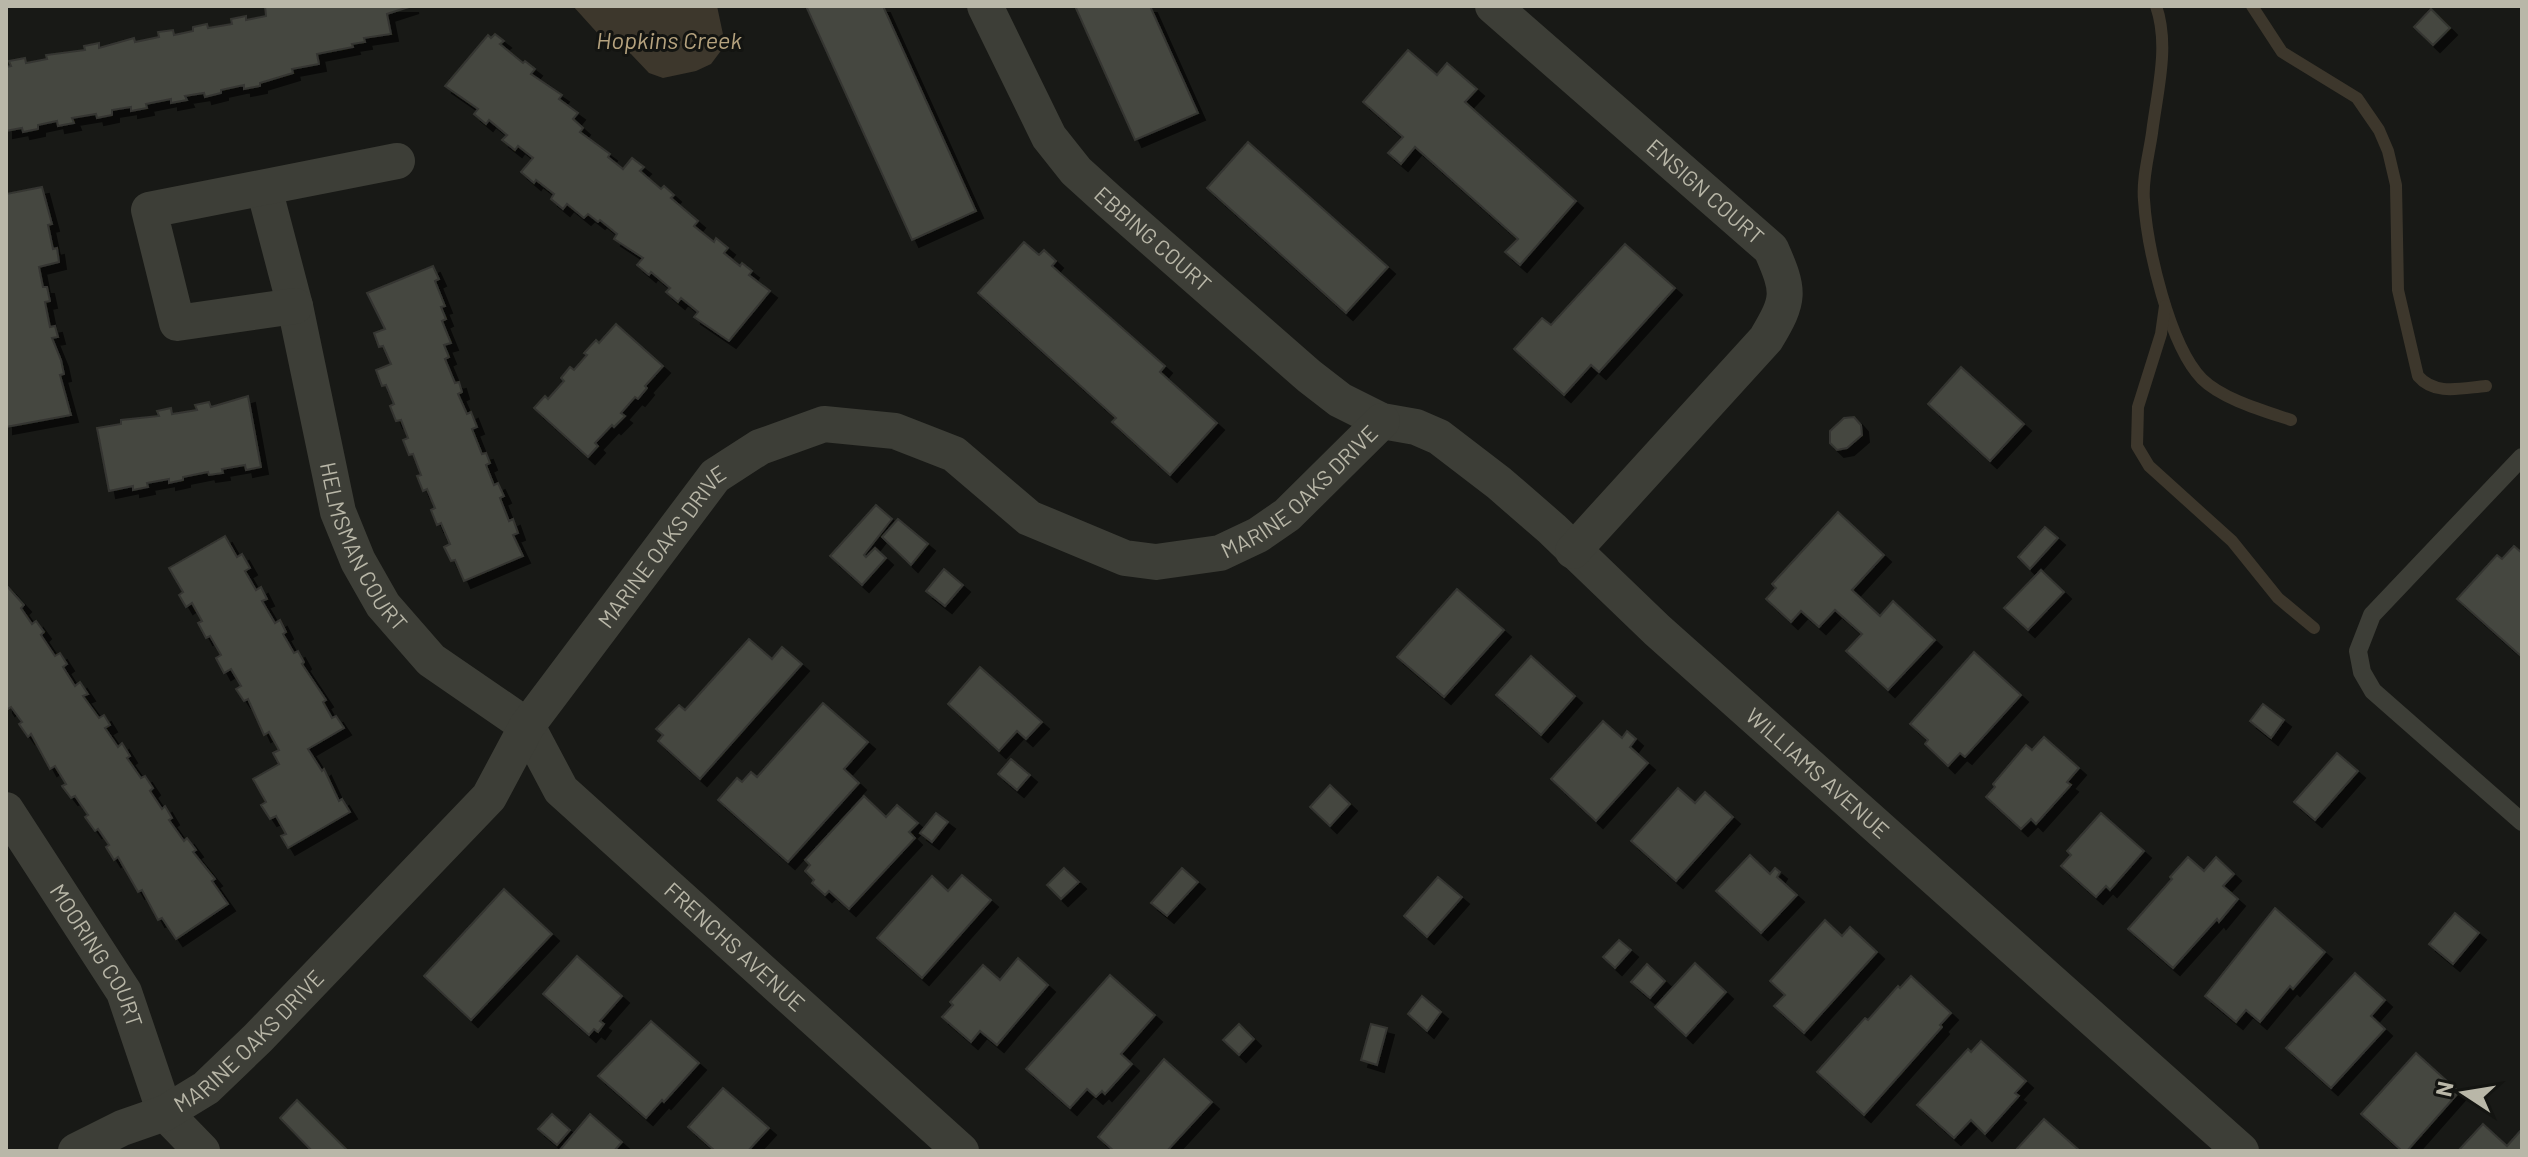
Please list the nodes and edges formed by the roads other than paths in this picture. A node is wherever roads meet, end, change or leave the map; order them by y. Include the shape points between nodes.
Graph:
1 (985, 6) edge
2 (1493, 6) edge
3 (397, 161) dead end
4 (264, 188) junction
5 (295, 306) junction
6 (1382, 421) junction
7 (2522, 457) edge
8 (1573, 551) junction
9 (527, 726) junction
10 (6, 810) edge
11 (2522, 822) edge
12 (165, 1113) junction
13 (76, 1151) edge
14 (202, 1151) edge
15 (961, 1151) edge
16 (2241, 1151) edge

1 - 6 street, EBBING COURT via 1049,137 1076,171 1309,376 1340,400
2 - 8 street, ENSIGN COURT via 1771,249 1785,280 1785,308 1766,339
3 - 4 street
4 - 5 street, HELMSMAN COURT
4 - 5 street via 149,210 177,323
5 - 9 street, HELMSMAN COURT via 338,512 358,561 383,605 431,660
6 - 8 street, WILLIAMS AVENUE via 1439,437
6 - 9 street, MARINE OAKS DRIVE via 1297,506 1258,535 1220,553 1156,562 1125,558 1029,518 954,454 895,431 824,424 773,442 715,476
7 - 11 lane via 2372,615 2358,651 2373,691
8 - 16 street, WILLIAMS AVENUE
9 - 12 street, MARINE OAKS DRIVE via 478,809 206,1088
9 - 15 street, FRENCHS AVENUE via 561,790
10 - 12 street, MOORING COURT via 124,992
12 - 13 street, MARINE OAKS DRIVE
12 - 14 street

